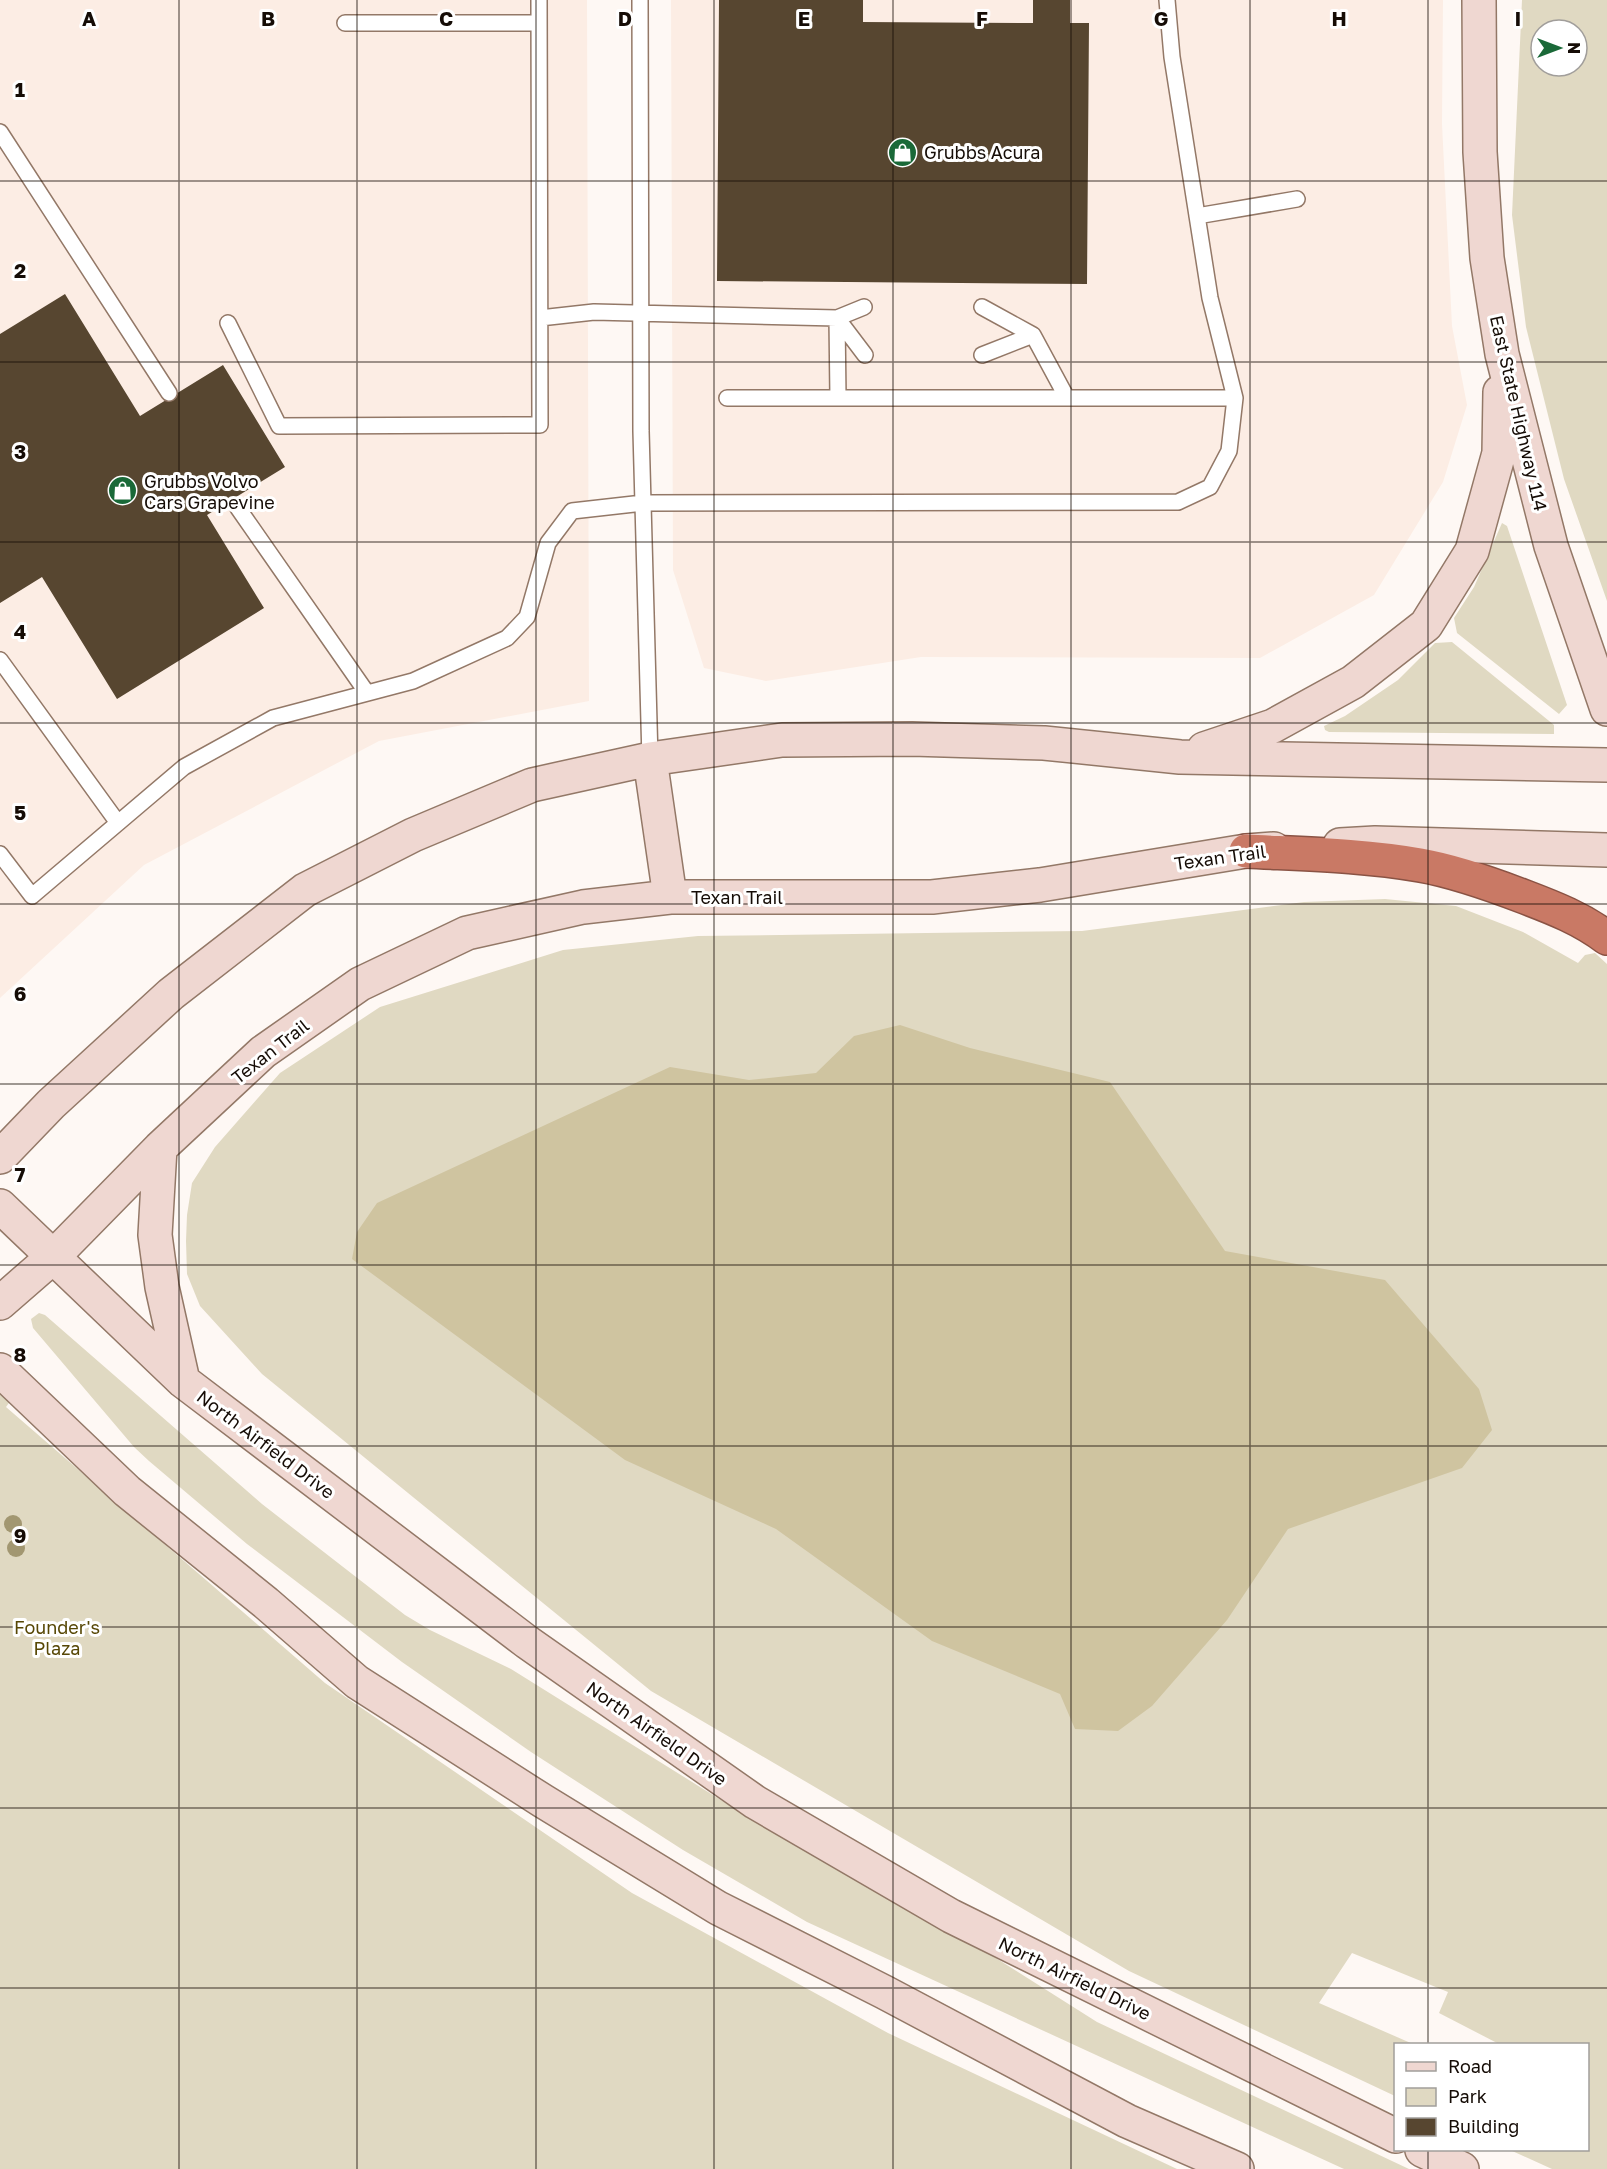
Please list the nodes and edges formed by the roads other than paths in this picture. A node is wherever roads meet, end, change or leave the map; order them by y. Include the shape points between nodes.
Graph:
1 (539, 0) edge
2 (640, 0) edge
3 (1167, 0) edge
4 (1479, 0) edge
5 (345, 23) dead end
6 (539, 23) junction
7 (0, 132) edge
8 (1297, 199) dead end
9 (1197, 216) junction
10 (864, 307) dead end
11 (982, 307) dead end
12 (640, 313) junction
13 (540, 318) junction
14 (837, 318) junction
15 (228, 323) dead end
16 (1033, 335) junction
17 (1502, 354) junction
18 (865, 355) dead end
19 (982, 355) dead end
20 (169, 393) dead end
21 (727, 398) dead end
22 (838, 398) junction
23 (1067, 398) junction
24 (1235, 398) junction
25 (644, 504) junction
26 (238, 508) dead end
27 (0, 660) edge
28 (367, 693) junction
29 (1607, 709) edge
30 (1180, 757) junction
31 (650, 759) junction
32 (1607, 765) edge
33 (118, 823) junction
34 (1607, 850) edge
35 (1246, 851) junction
36 (0, 854) edge
37 (670, 897) junction
38 (1607, 938) edge
39 (160, 1148) junction
40 (0, 1156) edge
41 (0, 1206) edge
42 (54, 1256) junction
43 (0, 1303) edge
44 (0, 1370) edge
45 (183, 1381) junction
46 (1394, 2136) edge
47 (1424, 2151) edge
48 (1237, 2169) edge
49 (1462, 2169) edge

1 - 6 lane
2 - 12 lane
3 - 9 lane
4 - 17 main road, East State Highway 114 via 1480,164 1487,258
5 - 6 lane
6 - 13 lane
7 - 20 lane
8 - 9 lane
9 - 24 lane via 1210,298
10 - 14 lane
11 - 16 lane
12 - 13 lane via 594,312
12 - 14 lane
12 - 25 lane
13 - 15 lane via 540,425 279,426
14 - 18 lane
14 - 22 lane
16 - 19 lane
16 - 23 lane
17 - 29 main road, East State Highway 114 via 1551,546
17 - 30 main road via 1498,453 1472,551 1426,625 1353,682 1273,726
21 - 22 lane
22 - 23 lane
23 - 24 lane
24 - 25 lane via 1229,451 1220,469 1210,487 1178,502
25 - 28 lane via 572,511 548,543 527,617 507,638 413,681
25 - 31 lane
26 - 28 lane
27 - 33 lane
28 - 33 lane via 273,718 184,766
30 - 31 main road via 1044,743 912,739 782,740
30 - 32 main road
31 - 37 main road
31 - 40 main road via 532,785 413,835 305,890 171,994
33 - 36 lane via 32,896
34 - 35 main road, Texan Trail via 1375,843
35 - 37 main road, Texan Trail via 1040,885 932,897
35 - 38 highway via 1420,865 1494,885 1561,910
37 - 39 main road, Texan Trail via 583,907 466,933 360,984 263,1052
39 - 42 main road, Texan Trail
39 - 45 main road via 155,1235
41 - 42 main road, North Airfield Drive
42 - 43 main road, Texan Trail
42 - 45 main road, North Airfield Drive
44 - 48 main road via 127,1491 366,1689 718,1908 1127,2121
45 - 46 main road, North Airfield Drive via 527,1642 755,1802 951,1916
47 - 49 main road

